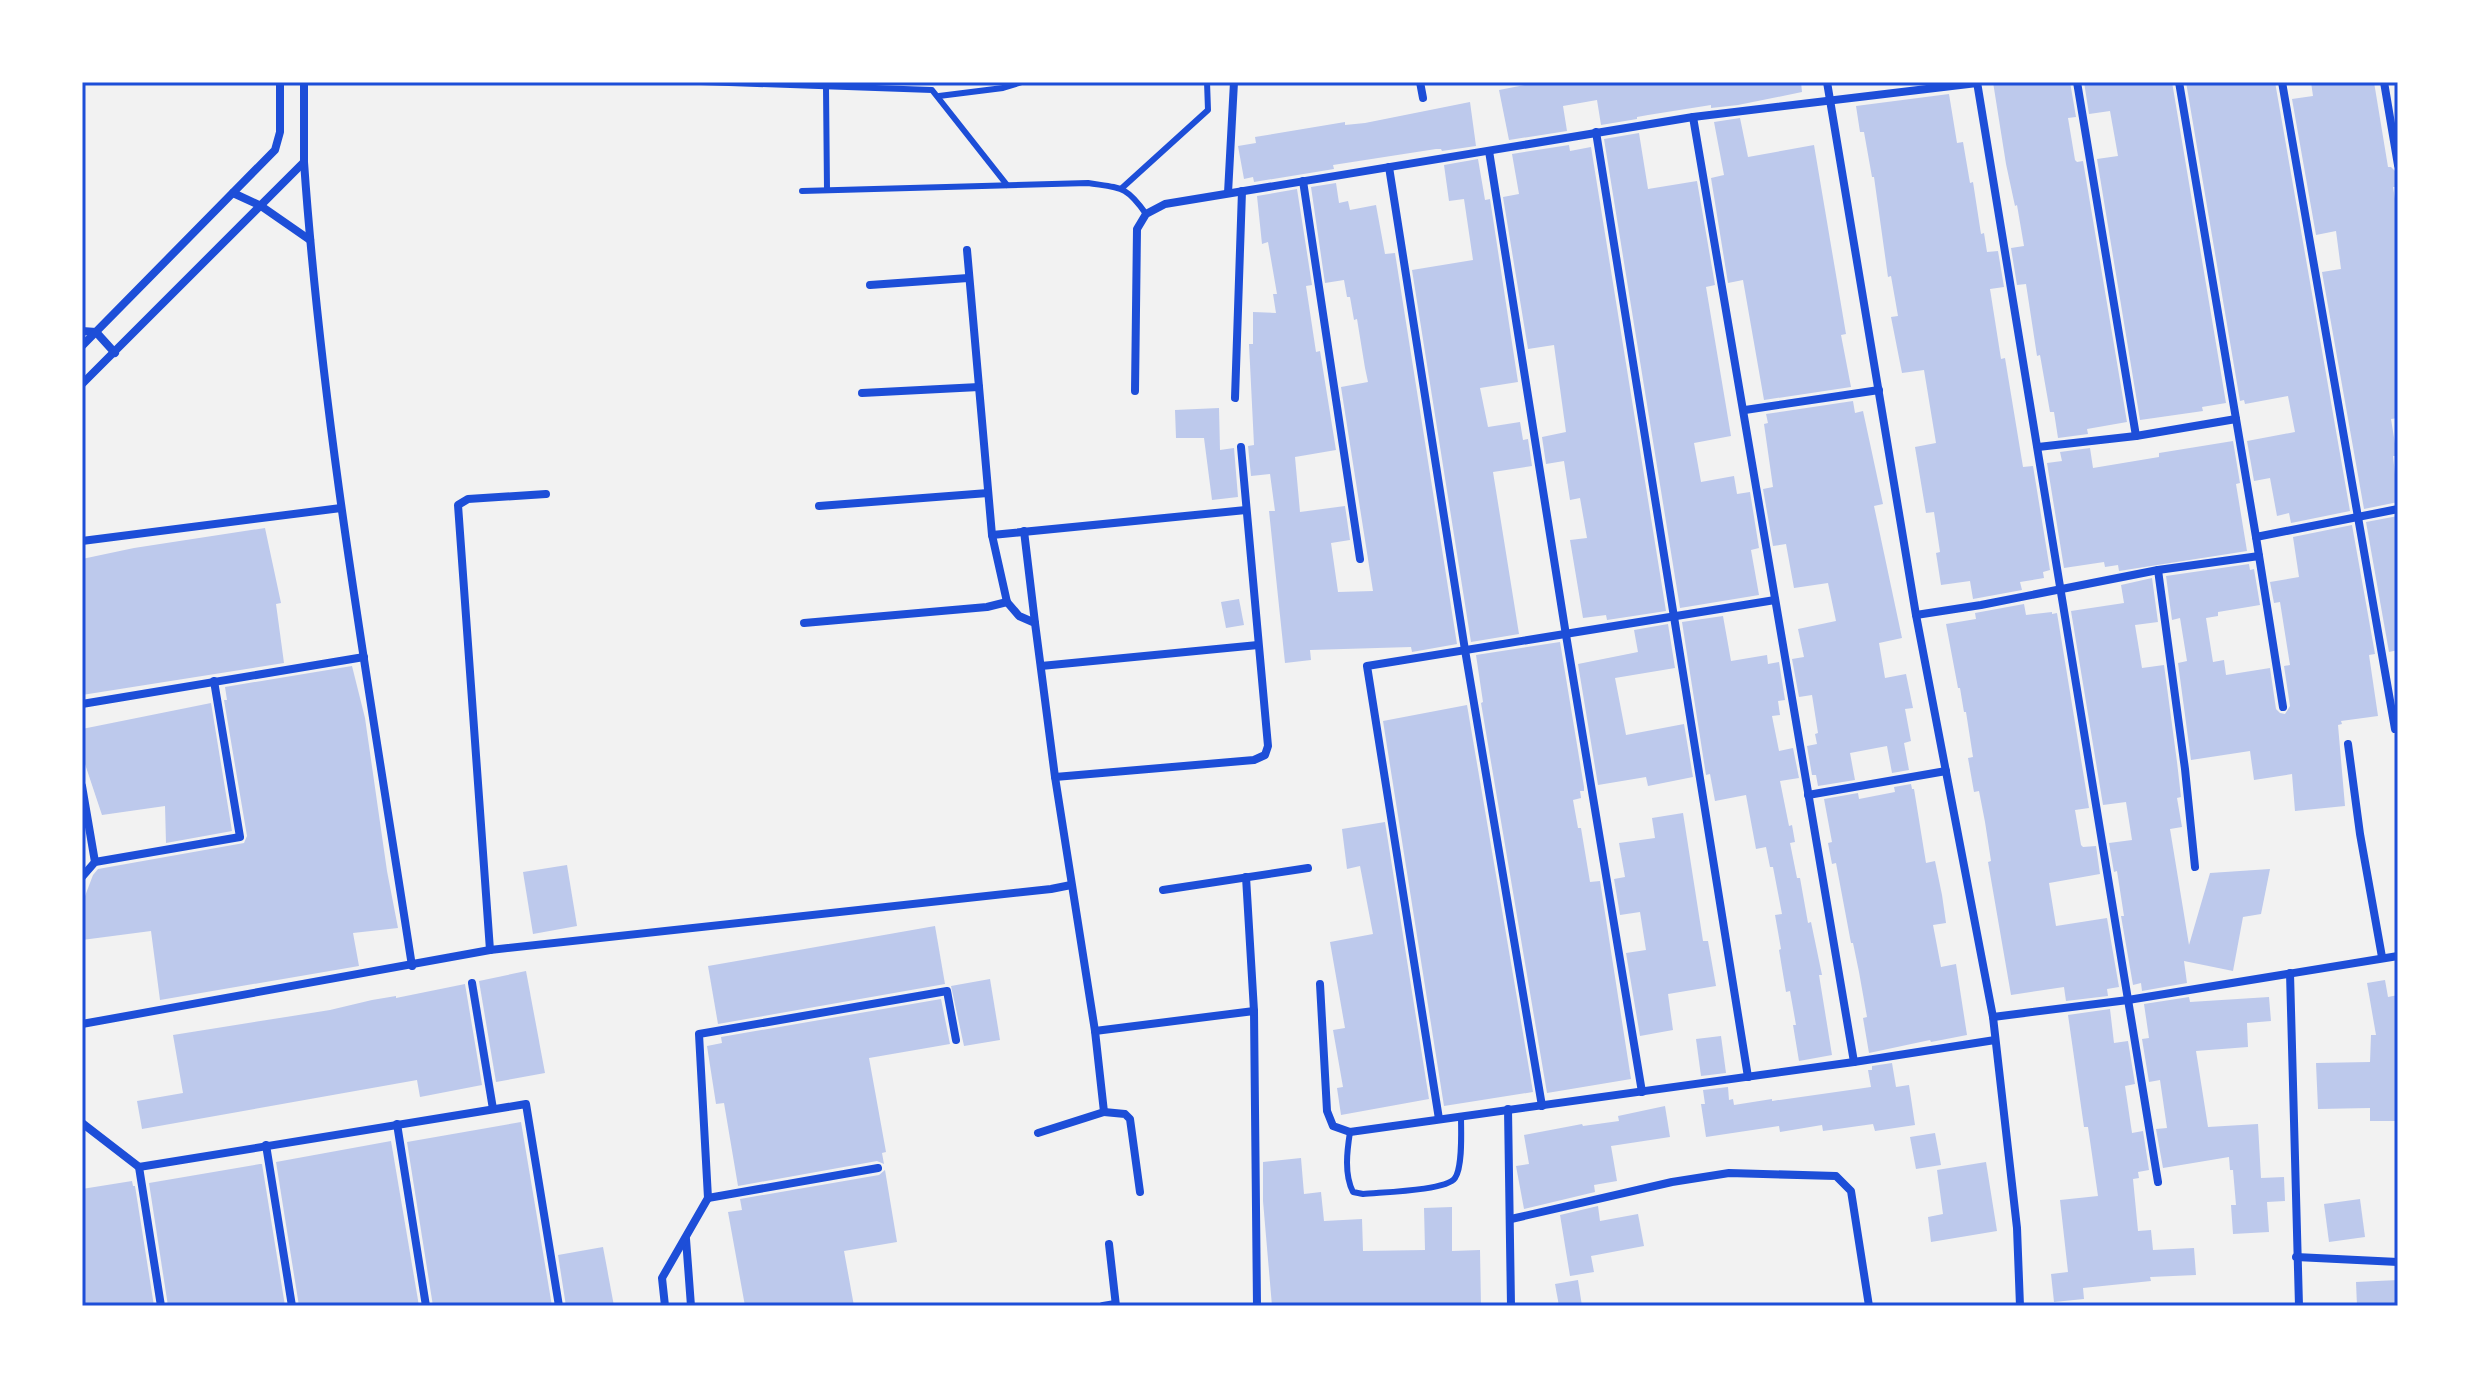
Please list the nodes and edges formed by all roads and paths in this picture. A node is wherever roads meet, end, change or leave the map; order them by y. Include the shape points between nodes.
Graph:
1 (280, 82) edge
2 (304, 82) edge
3 (701, 82) edge
4 (1022, 82) edge
5 (1207, 82) edge
6 (1234, 82) edge
7 (1420, 82) edge
8 (1827, 82) edge
9 (2077, 82) edge
10 (2179, 82) edge
11 (2282, 82) edge
12 (2384, 82) edge
13 (1977, 83) edge
14 (826, 87) junction
15 (939, 96) junction
16 (1423, 98) dead end
17 (1830, 101) junction
18 (1693, 117) junction
19 (1596, 132) junction
20 (1489, 151) junction
21 (304, 162) junction
22 (2398, 165) edge
23 (1389, 167) junction
24 (1303, 181) junction
25 (1007, 185) junction
26 (1122, 188) junction
27 (827, 190) junction
28 (802, 191) dead end
29 (1242, 191) junction
30 (233, 193) junction
31 (1228, 193) junction
32 (261, 206) junction
33 (1146, 214) junction
34 (310, 240) junction
35 (967, 250) dead end
36 (968, 278) junction
37 (870, 285) dead end
38 (82, 331) edge
39 (96, 332) junction
40 (82, 346) edge
41 (115, 353) junction
42 (82, 384) edge
43 (979, 387) junction
44 (1879, 390) junction
45 (1135, 391) dead end
46 (862, 393) dead end
47 (1235, 398) dead end
48 (1745, 410) junction
49 (2236, 419) junction
50 (2136, 436) junction
51 (1241, 447) dead end
52 (2038, 447) junction
53 (988, 493) junction
54 (546, 494) dead end
55 (819, 506) dead end
56 (341, 508) junction
57 (2398, 509) edge
58 (1246, 510) junction
59 (2360, 517) junction
60 (1024, 531) junction
61 (992, 535) junction
62 (2256, 537) junction
63 (82, 541) edge
64 (2259, 556) junction
65 (1360, 559) dead end
66 (2158, 570) junction
67 (2060, 588) junction
68 (1775, 600) junction
69 (1007, 602) junction
70 (1916, 615) junction
71 (1674, 618) junction
72 (804, 623) dead end
73 (1035, 623) junction
74 (1566, 635) junction
75 (1258, 645) junction
76 (1465, 650) junction
77 (364, 657) junction
78 (1041, 666) junction
79 (214, 681) junction
80 (82, 704) edge
81 (2283, 707) dead end
82 (2395, 729) dead end
83 (2348, 744) dead end
84 (1946, 771) junction
85 (1055, 777) junction
86 (82, 786) edge
87 (1808, 795) junction
88 (95, 862) junction
89 (2195, 867) dead end
90 (1308, 868) dead end
91 (82, 877) edge
92 (1246, 877) junction
93 (1071, 885) junction
94 (1163, 890) dead end
95 (490, 950) junction
96 (2398, 956) edge
97 (2382, 957) junction
98 (412, 966) junction
99 (2290, 973) junction
100 (472, 983) dead end
101 (1320, 984) dead end
102 (2128, 1000) junction
103 (1254, 1011) junction
104 (1993, 1017) junction
105 (82, 1024) edge
106 (1095, 1031) junction
107 (956, 1040) dead end
108 (1995, 1040) junction
109 (1854, 1062) junction
110 (1748, 1077) junction
111 (1642, 1092) junction
112 (1542, 1106) junction
113 (493, 1109) junction
114 (1508, 1109) junction
115 (1104, 1112) junction
116 (1461, 1116) junction
117 (1439, 1119) junction
118 (82, 1123) edge
119 (397, 1124) junction
120 (1350, 1132) junction
121 (1038, 1133) dead end
122 (266, 1145) junction
123 (139, 1167) junction
124 (878, 1168) dead end
125 (2158, 1182) dead end
126 (1140, 1192) dead end
127 (708, 1198) junction
128 (1511, 1219) junction
129 (686, 1238) junction
130 (1109, 1244) dead end
131 (2296, 1257) junction
132 (2398, 1262) edge
133 (1116, 1305) edge
134 (161, 1306) edge
135 (292, 1306) edge
136 (426, 1306) edge
137 (559, 1306) edge
138 (665, 1306) edge
139 (691, 1306) edge
140 (1103, 1306) edge
141 (1257, 1306) edge
142 (1511, 1306) edge
143 (1869, 1306) edge
144 (2020, 1306) edge
145 (2299, 1306) edge

1 - 30 street via 275,150
2 - 21 street
3 - 14 lane
4 - 15 lane
5 - 26 lane via 1208,110
6 - 31 street
7 - 16 street
8 - 17 street
9 - 50 street
10 - 49 street
11 - 59 street
12 - 22 street
13 - 17 street
13 - 52 street
14 - 15 lane via 923,88
14 - 27 lane
15 - 25 lane
17 - 18 street
17 - 44 street
18 - 19 street
18 - 48 street
19 - 20 street
19 - 71 street
20 - 23 street
20 - 74 street
21 - 32 street
21 - 34 street
23 - 24 street
23 - 76 street
24 - 29 street
24 - 65 street
25 - 26 lane via 1088,183
25 - 27 lane
26 - 33 lane
27 - 28 lane
29 - 31 street
29 - 47 street
30 - 32 street
30 - 39 street
31 - 33 street via 1165,204
32 - 34 street
32 - 41 street
33 - 45 street via 1137,229
34 - 56 street
35 - 36 street
36 - 37 street
36 - 43 street
38 - 39 street
39 - 40 street
39 - 41 street
41 - 42 street
43 - 46 street
43 - 53 street
44 - 48 street
44 - 70 street
48 - 68 street
49 - 50 street
49 - 62 street
50 - 52 street
51 - 58 street
52 - 67 street
53 - 55 street
53 - 61 street
54 - 95 street via 468,499 458,505
56 - 63 street
56 - 77 street
57 - 59 street
58 - 60 street
58 - 75 street
59 - 62 street
59 - 82 street
60 - 61 street
60 - 73 street
61 - 69 street
62 - 64 street
64 - 66 street
64 - 81 street
66 - 67 street
66 - 89 street
67 - 70 street
67 - 102 street
68 - 71 street
68 - 87 street
69 - 72 street
69 - 73 street
70 - 84 street
71 - 74 street
71 - 110 street
73 - 78 street
74 - 76 street
74 - 111 street
75 - 78 street
75 - 85 street via 1265,755
76 - 112 street
76 - 117 street via 1367,666
77 - 79 street
77 - 98 street
78 - 85 street
79 - 80 street
79 - 88 street via 240,837
83 - 97 street
84 - 87 street
84 - 104 street
85 - 93 street
86 - 88 street
87 - 109 street
88 - 91 street
90 - 92 street
92 - 94 street
92 - 103 street
93 - 95 street
93 - 106 street
95 - 98 street
96 - 97 street
97 - 99 street
98 - 105 street
99 - 102 street
99 - 131 street
100 - 113 street
101 - 120 street via 1327,1111 1333,1126
102 - 104 street
102 - 125 street
103 - 106 street
103 - 141 street
104 - 108 street
106 - 115 street
107 - 127 street via 947,991 699,1034
108 - 109 street
108 - 144 street via 2017,1228
109 - 110 street
110 - 111 street
111 - 112 street
112 - 114 street
113 - 119 street
113 - 137 street via 526,1104
114 - 116 street
114 - 128 street
115 - 121 street
115 - 126 street via 1130,1119
116 - 117 street
116 - 120 lane via 1456,1176 1439,1186 1353,1192 1347,1155
117 - 120 street
118 - 123 street
119 - 122 street
119 - 136 street
122 - 123 street
122 - 135 street
123 - 134 street
124 - 127 street
127 - 129 street
128 - 142 street
128 - 143 street via 1729,1173 1836,1176 1851,1191
129 - 138 street via 662,1278
129 - 139 street
130 - 133 street
131 - 132 street
131 - 145 street
133 - 140 street

